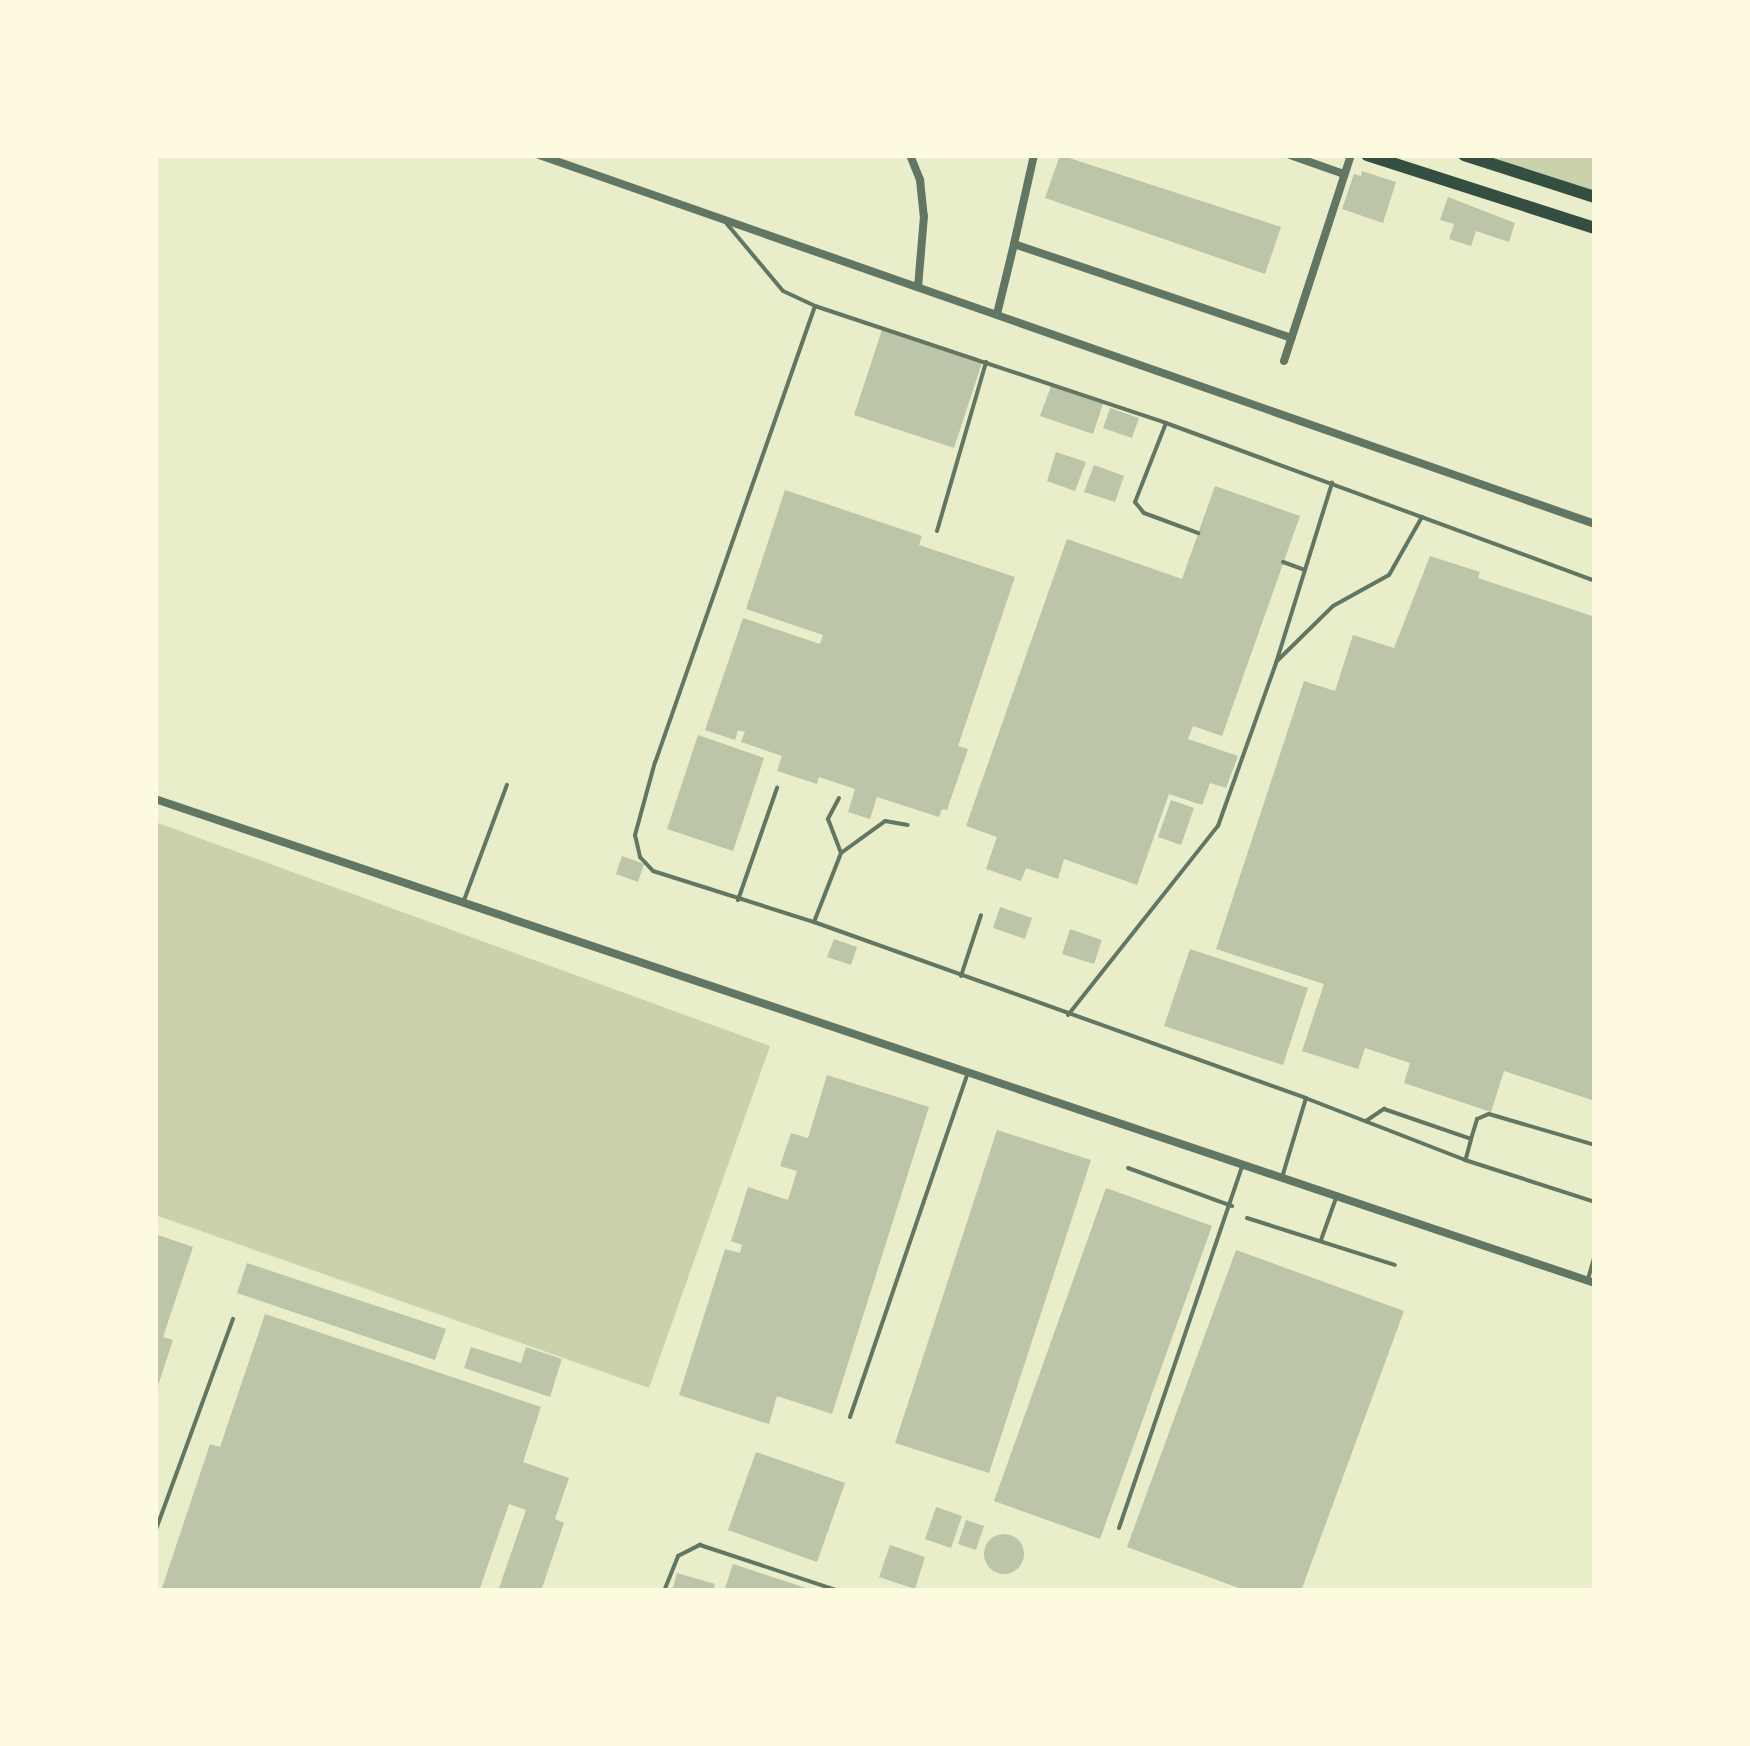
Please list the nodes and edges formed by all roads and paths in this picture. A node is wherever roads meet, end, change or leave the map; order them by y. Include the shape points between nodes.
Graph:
1 (539, 155) edge
2 (652, 155) edge
3 (663, 155) edge
4 (910, 155) edge
5 (1034, 155) edge
6 (1290, 155) edge
7 (1352, 155) edge
8 (1367, 155) edge
9 (1464, 155) edge
10 (1344, 174) junction
11 (1595, 197) edge
12 (722, 216) junction
13 (1595, 228) edge
14 (1014, 244) junction
15 (918, 286) junction
16 (815, 306) junction
17 (997, 314) junction
18 (1290, 338) junction
19 (1284, 361) dead end
20 (986, 362) junction
21 (1166, 423) junction
22 (1332, 483) junction
23 (1422, 516) junction
24 (1595, 524) edge
25 (937, 531) dead end
26 (1198, 533) dead end
27 (1284, 562) dead end
28 (1305, 570) junction
29 (1595, 581) edge
30 (1276, 663) junction
31 (507, 786) dead end
32 (777, 788) dead end
33 (838, 798) dead end
34 (155, 799) edge
35 (908, 825) dead end
36 (840, 852) junction
37 (738, 900) junction
38 (463, 903) junction
39 (981, 916) dead end
40 (814, 922) junction
41 (961, 976) junction
42 (1068, 1016) junction
43 (968, 1072) junction
44 (1306, 1098) junction
45 (1366, 1121) junction
46 (1471, 1139) junction
47 (1595, 1144) edge
48 (1465, 1160) junction
49 (1244, 1162) junction
50 (1128, 1168) dead end
51 (1284, 1174) junction
52 (1338, 1194) junction
53 (1595, 1202) edge
54 (1232, 1206) junction
55 (1247, 1218) dead end
56 (1321, 1240) junction
57 (1595, 1255) edge
58 (1395, 1265) dead end
59 (1591, 1281) edge
60 (233, 1319) dead end
61 (850, 1417) dead end
62 (155, 1500) edge
63 (166, 1504) junction
64 (1119, 1528) dead end
65 (155, 1532) edge
66 (664, 1591) edge
67 (839, 1591) edge

1 - 12 street
2 - 3 lane
4 - 15 street via 924,216
5 - 14 street
6 - 10 street
7 - 10 street
8 - 13 main road
9 - 11 main road
10 - 18 street
12 - 15 street
12 - 16 lane via 783,290
14 - 17 street
14 - 18 street
15 - 17 street
16 - 20 lane
16 - 37 lane via 634,834 640,857 653,871
17 - 24 street
18 - 19 street
20 - 21 lane
20 - 25 lane
21 - 22 lane
21 - 26 lane via 1135,502 1144,513
22 - 23 lane
22 - 28 lane
23 - 29 lane
23 - 30 lane via 1389,575 1333,606
27 - 28 lane
28 - 30 lane
30 - 42 lane via 1210,841
31 - 38 lane
32 - 37 lane
33 - 36 lane via 828,819
34 - 38 street
35 - 36 lane via 885,821
36 - 40 lane
37 - 40 lane
38 - 43 street
39 - 41 lane
40 - 41 lane
41 - 42 lane
42 - 44 lane
43 - 49 street
43 - 61 lane
44 - 45 lane
44 - 51 lane
45 - 46 lane via 1384,1110
45 - 48 lane
46 - 47 lane via 1477,1119 1490,1114
46 - 48 lane
48 - 53 lane
49 - 51 street
49 - 54 lane
50 - 54 lane
51 - 52 street
52 - 56 lane
52 - 59 street
54 - 64 lane
55 - 56 lane
56 - 58 lane
57 - 59 lane
60 - 63 lane
62 - 63 lane
63 - 65 lane
66 - 67 lane via 678,1556 700,1545

